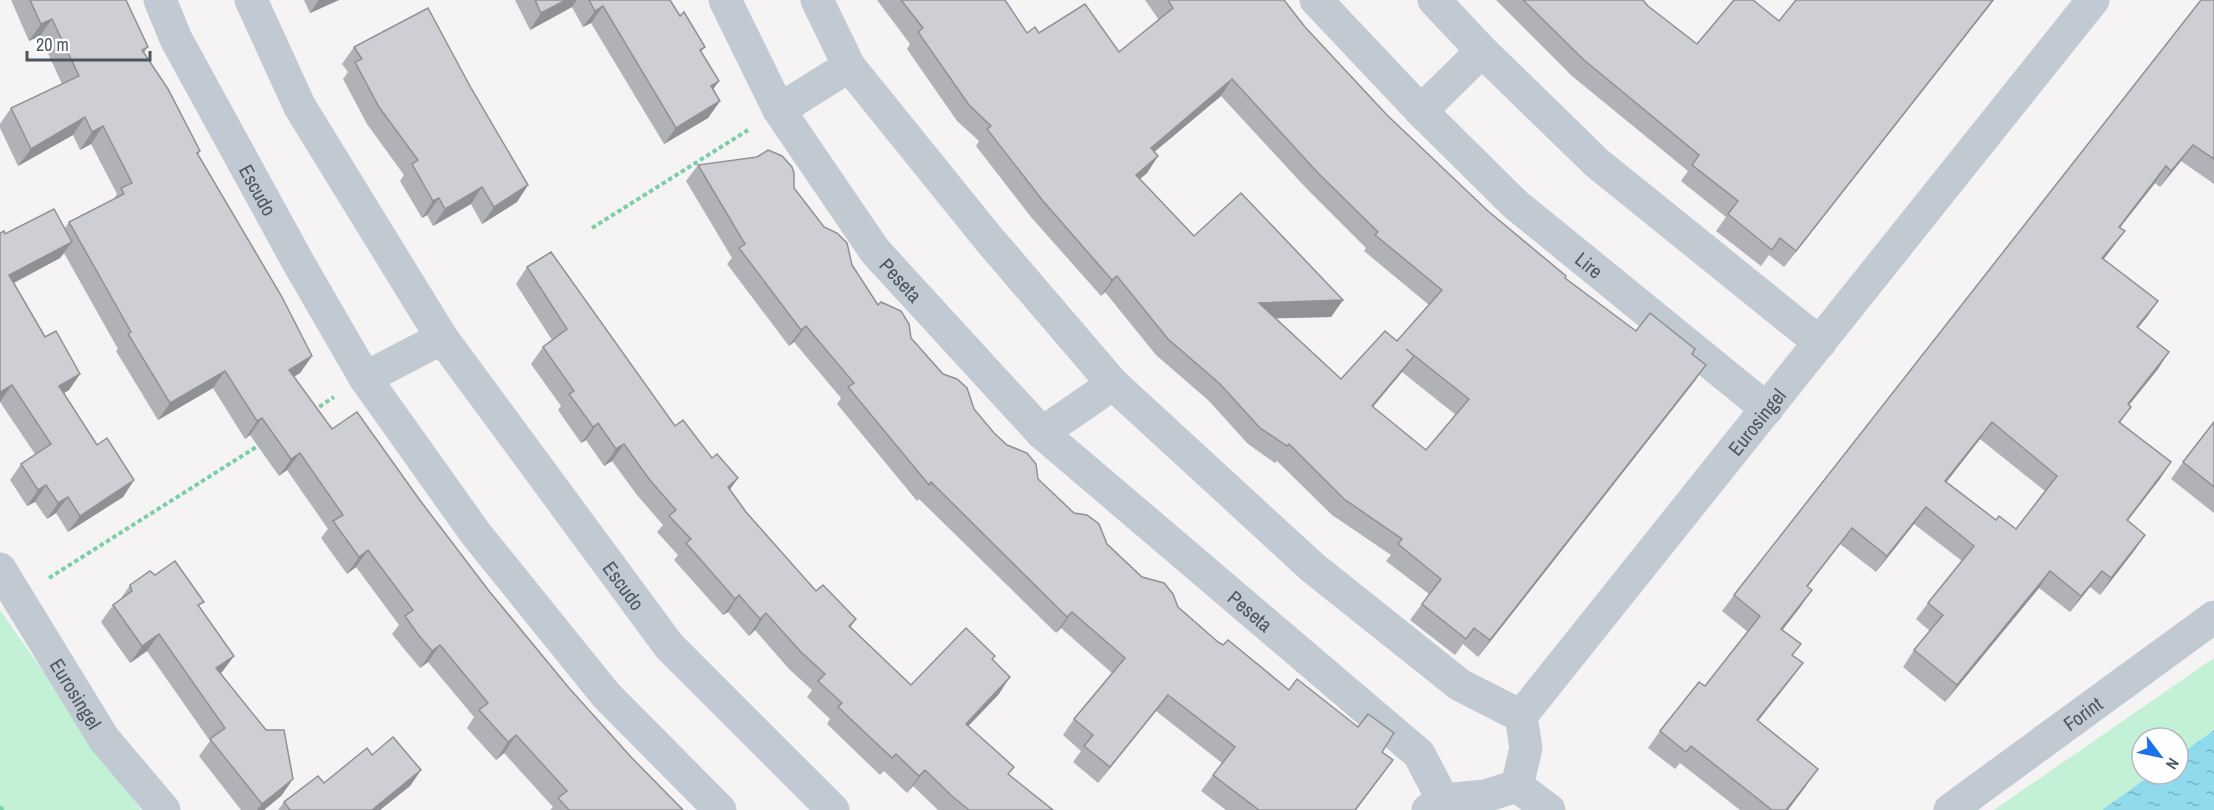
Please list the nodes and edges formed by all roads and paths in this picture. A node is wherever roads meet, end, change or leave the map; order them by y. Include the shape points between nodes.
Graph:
1 (160, 0) edge
2 (251, 0) edge
3 (725, 0) edge
4 (817, 0) edge
5 (1316, 0) edge
6 (1434, 0) edge
7 (2082, 4) edge
8 (1482, 51) junction
9 (849, 66) junction
10 (779, 110) junction
11 (1421, 111) junction
12 (592, 228) dead end
13 (442, 338) junction
14 (1820, 343) junction
15 (365, 378) junction
16 (1113, 384) junction
17 (1767, 409) junction
18 (306, 416) edge
19 (1042, 433) junction
20 (266, 441) edge
21 (0, 569) edge
22 (18, 598) junction
23 (2214, 617) edge
24 (1521, 716) junction
25 (1517, 786) junction
26 (1436, 805) edge
27 (164, 810) edge
28 (720, 810) edge
29 (833, 810) edge
30 (1549, 810) edge
31 (1950, 810) edge

1 - 15 street, Escudo via 176,39
2 - 13 street, Escudo via 300,107
3 - 10 street, Peseta
4 - 9 street
5 - 11 street, Lire
6 - 8 street
7 - 14 street, Eurosingel
8 - 11 street
8 - 14 street via 1597,163
9 - 10 street
9 - 16 street
10 - 12 path
10 - 19 street, Peseta via 875,251
11 - 17 street, Lire via 1515,204
13 - 15 street
13 - 29 street, Escudo via 669,646
14 - 17 street, Eurosingel
15 - 18 path
15 - 28 street, Escudo via 476,534 606,695
16 - 19 street
16 - 24 street via 1312,567 1460,685
17 - 24 street, Eurosingel
19 - 26 street, Peseta via 1419,754
20 - 22 path
21 - 22 street, Eurosingel
22 - 27 street, Eurosingel via 104,739
23 - 31 street, Forint
24 - 25 street via 1526,748
25 - 26 street
25 - 30 street

